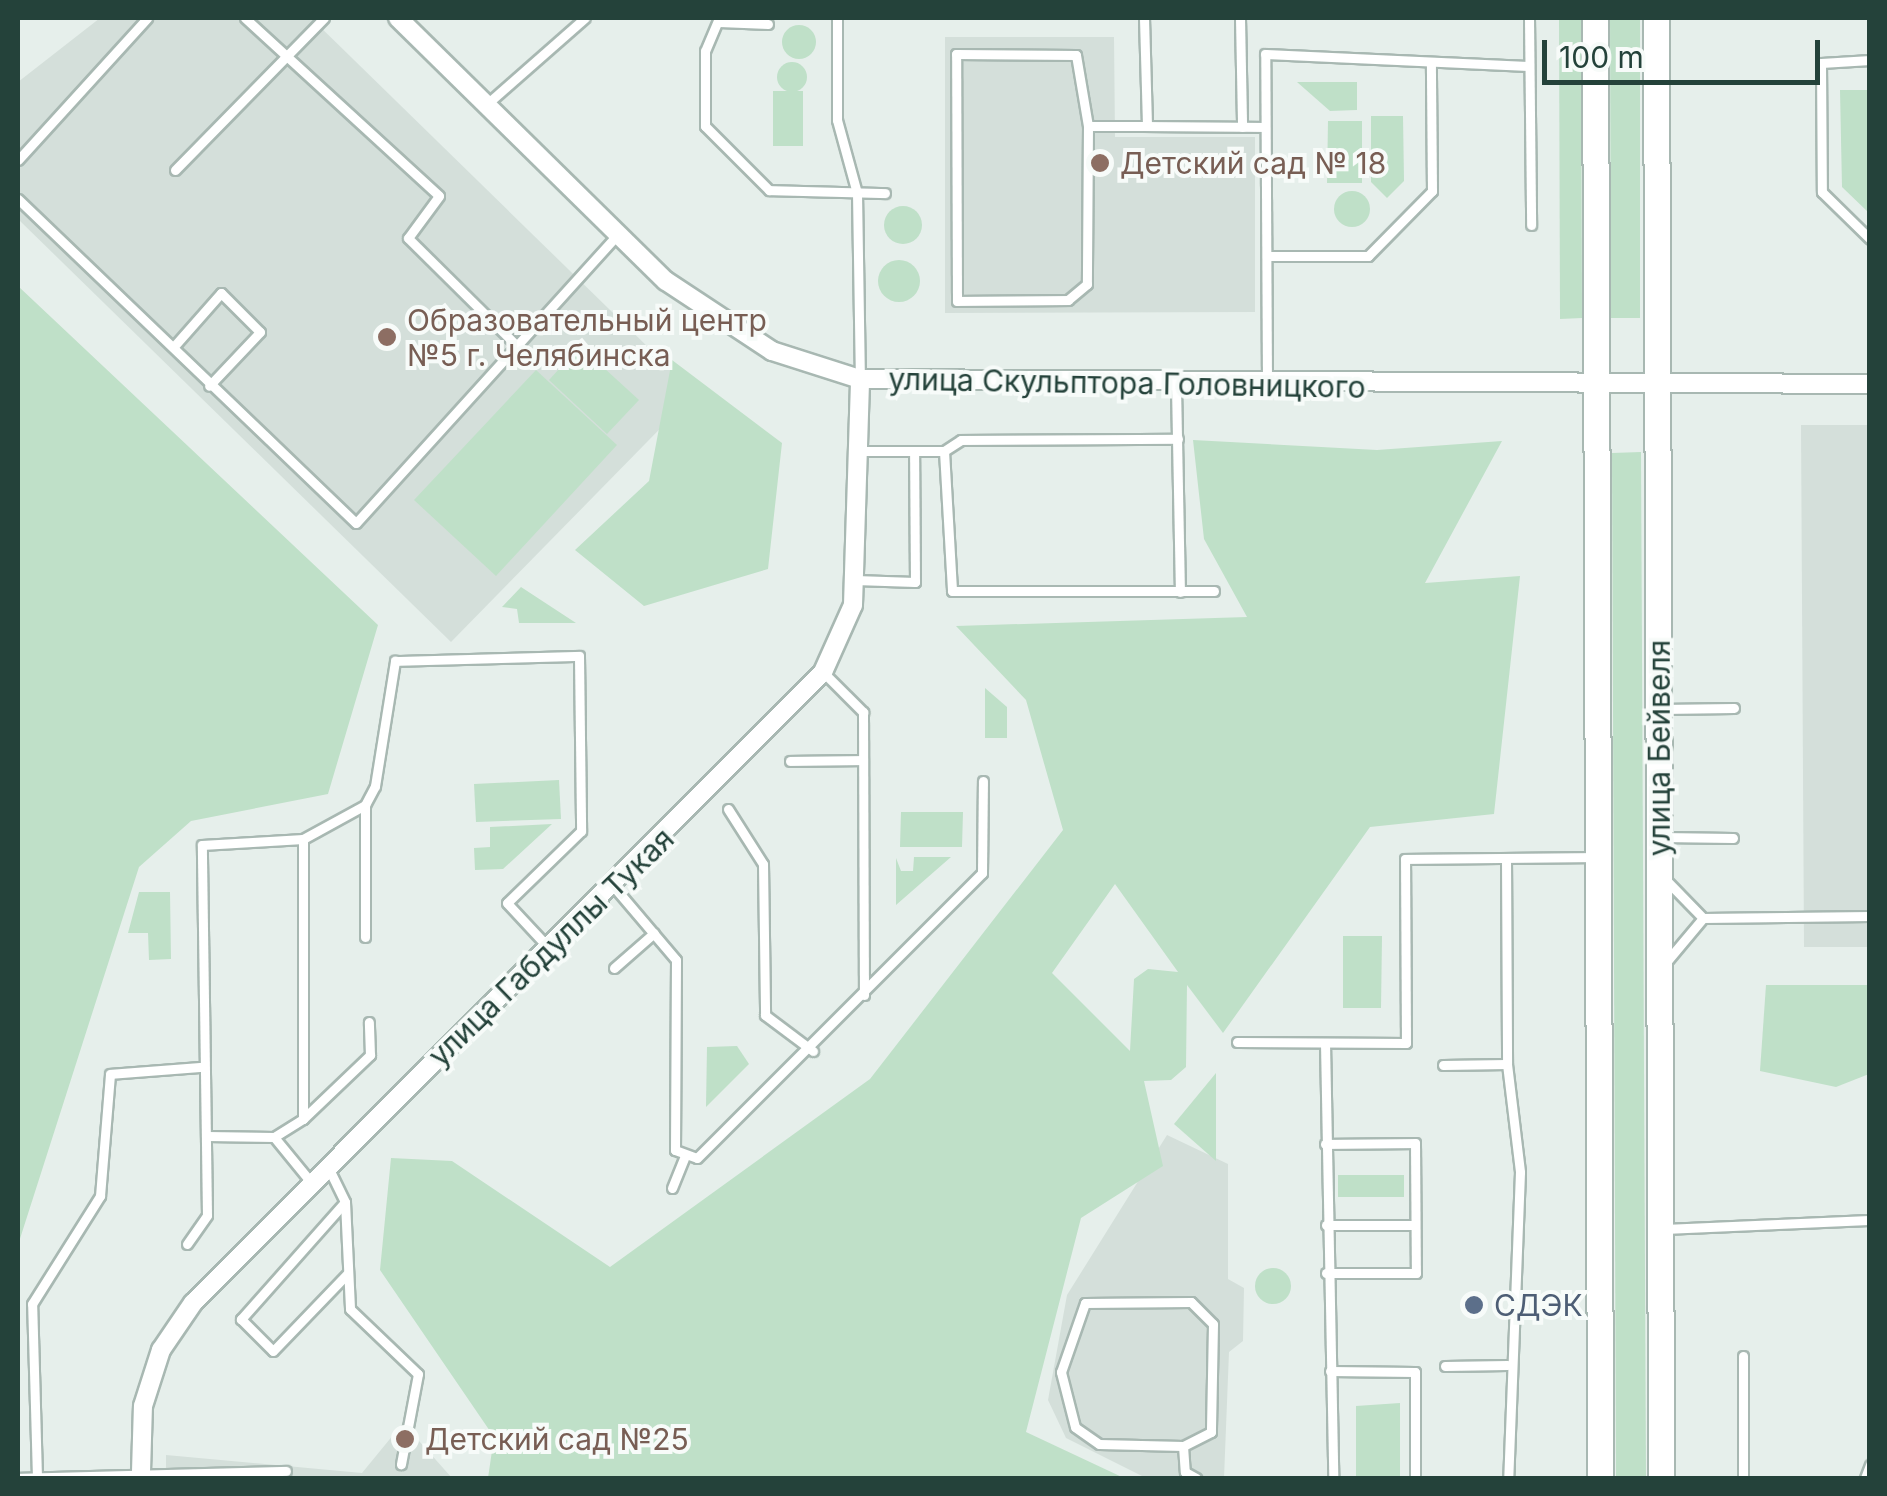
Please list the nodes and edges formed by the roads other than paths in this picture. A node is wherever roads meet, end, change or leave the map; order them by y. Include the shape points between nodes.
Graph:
1 (147, 18) edge
2 (245, 18) edge
3 (324, 18) edge
4 (398, 18) edge
5 (584, 18) edge
6 (836, 18) edge
7 (1144, 18) edge
8 (1240, 18) edge
9 (1529, 18) edge
10 (1595, 18) edge
11 (1656, 18) edge
12 (720, 20) edge
13 (768, 24) dead end
14 (286, 56) junction
15 (1870, 60) edge
16 (1431, 65) junction
17 (1529, 66) junction
18 (486, 106) junction
19 (1088, 126) junction
20 (1146, 126) junction
21 (1242, 127) junction
22 (1266, 127) junction
23 (18, 160) edge
24 (174, 170) dead end
25 (857, 193) junction
26 (885, 193) dead end
27 (18, 198) edge
28 (1531, 225) dead end
29 (616, 236) junction
30 (1870, 239) edge
31 (1267, 256) junction
32 (176, 344) junction
33 (516, 345) junction
34 (860, 379) junction
35 (1870, 384) edge
36 (209, 386) junction
37 (1176, 386) junction
38 (1267, 386) junction
39 (1596, 386) junction
40 (1658, 386) junction
41 (1178, 439) junction
42 (862, 451) junction
43 (914, 451) junction
44 (944, 451) junction
45 (856, 580) junction
46 (1214, 591) dead end
47 (1180, 592) junction
48 (824, 672) junction
49 (1734, 708) dead end
50 (1658, 710) junction
51 (863, 760) junction
52 (790, 761) dead end
53 (982, 780) dead end
54 (364, 805) junction
55 (728, 809) dead end
56 (1659, 838) junction
57 (1733, 838) dead end
58 (303, 839) junction
59 (1598, 857) junction
60 (1506, 858) junction
61 (1659, 873) junction
62 (615, 888) junction
63 (1870, 916) edge
64 (1704, 918) junction
65 (654, 933) junction
66 (365, 937) dead end
67 (551, 950) junction
68 (614, 968) dead end
69 (1660, 976) junction
70 (864, 995) junction
71 (369, 1022) dead end
72 (1237, 1042) dead end
73 (1325, 1043) junction
74 (813, 1051) junction
75 (1507, 1064) junction
76 (1443, 1065) dead end
77 (202, 1067) junction
78 (303, 1119) junction
79 (207, 1136) junction
80 (274, 1137) junction
81 (1326, 1144) junction
82 (685, 1156) junction
83 (327, 1164) junction
84 (310, 1181) junction
85 (672, 1188) dead end
86 (345, 1202) junction
87 (1870, 1220) edge
88 (1326, 1225) junction
89 (1416, 1225) junction
90 (1660, 1229) junction
91 (188, 1244) dead end
92 (348, 1273) junction
93 (1326, 1274) junction
94 (1743, 1356) dead end
95 (1507, 1365) junction
96 (1445, 1366) dead end
97 (1330, 1371) junction
98 (1183, 1446) junction
99 (401, 1464) dead end
100 (1870, 1465) edge
101 (286, 1471) dead end
102 (142, 1475) edge
103 (18, 1478) edge
104 (37, 1478) edge
105 (1196, 1478) edge
106 (1333, 1478) edge
107 (1415, 1478) edge
108 (1508, 1478) edge
109 (1600, 1478) edge
110 (1661, 1478) edge
111 (1743, 1478) edge
112 (1865, 1478) edge

1 - 23 lane
2 - 14 lane
3 - 14 lane
4 - 18 street, улица Скульптора Головницкого
5 - 18 lane
6 - 25 lane via 837,120
7 - 20 lane
8 - 21 lane
9 - 17 lane
10 - 39 main road, улица Бейвеля
11 - 40 main road, улица Бейвеля
12 - 13 lane
12 - 25 lane via 705,51 705,126 769,190
14 - 24 lane
14 - 33 lane via 440,196 408,238
15 - 30 lane via 1820,63 1822,192
16 - 17 lane
16 - 22 lane via 1411,55 1265,54
16 - 31 lane via 1432,191 1368,256
17 - 28 lane
18 - 29 street, улица Скульптора Головницкого
19 - 19 lane via 1076,55 956,54 957,301 1068,300 1087,284
19 - 20 lane
20 - 21 lane
21 - 22 lane
22 - 31 lane
25 - 26 lane
25 - 34 lane
27 - 32 lane
29 - 33 lane
29 - 34 street, улица Скульптора Головницкого via 735,330
31 - 38 lane
32 - 36 lane
32 - 36 lane via 221,292 260,332
33 - 36 lane via 356,522
34 - 37 street, улица Скульптора Головницкого
34 - 42 street, улица Габдуллы Тукая
35 - 40 street, улица Скульптора Головницкого
37 - 38 street, улица Скульптора Головницкого
37 - 41 lane
38 - 39 street, улица Скульптора Головницкого
39 - 40 street, улица Скульптора Головницкого
39 - 59 main road, улица Бейвеля
40 - 50 main road, улица Бейвеля
41 - 44 lane via 960,440
41 - 47 lane
42 - 43 lane
42 - 45 street, улица Габдуллы Тукая
43 - 44 lane
43 - 45 lane via 914,582
44 - 47 lane via 952,591
45 - 48 street, улица Габдуллы Тукая
46 - 47 lane
48 - 51 lane via 862,712
48 - 62 street, улица Габдуллы Тукая
49 - 50 lane
50 - 56 main road, улица Бейвеля
51 - 52 lane
51 - 70 lane
53 - 70 lane via 982,874
54 - 58 lane
54 - 66 lane
54 - 67 lane via 396,661 579,656 581,831 507,903
55 - 74 lane via 763,864 765,1015
56 - 57 lane
56 - 61 main road, улица Бейвеля
58 - 77 lane via 202,845
58 - 78 lane
59 - 60 lane
59 - 109 main road, улица Бейвеля
60 - 73 lane via 1404,859 1406,1043
60 - 75 lane
61 - 64 lane
61 - 69 main road, улица Бейвеля
62 - 65 lane
62 - 67 street, улица Габдуллы Тукая
63 - 64 lane
64 - 69 lane
65 - 68 lane
65 - 82 lane via 676,960 676,1150
67 - 83 street, улица Габдуллы Тукая
69 - 90 main road, улица Бейвеля
70 - 74 lane
71 - 78 lane via 370,1055
72 - 73 lane
73 - 81 lane
74 - 82 lane via 714,1151
75 - 76 lane
75 - 95 lane via 1520,1251
77 - 79 lane
77 - 104 lane via 110,1074 100,1196 32,1304
78 - 80 lane
79 - 80 lane
79 - 91 lane via 206,1215
80 - 84 lane
81 - 88 lane
81 - 89 lane via 1414,1143
82 - 85 lane
83 - 84 street, улица Габдуллы Тукая
83 - 86 lane
84 - 102 street, улица Габдуллы Тукая via 193,1302 161,1350 142,1406
86 - 92 lane
86 - 92 lane via 241,1319 274,1351
87 - 90 lane
88 - 89 lane
88 - 93 lane
89 - 93 lane via 1416,1272
90 - 110 main road, улица Бейвеля
92 - 99 lane via 350,1309 418,1374
93 - 97 lane
94 - 111 lane
95 - 96 lane
95 - 108 lane
97 - 106 lane
97 - 107 lane via 1414,1372
98 - 98 lane via 1099,1444 1076,1427 1061,1372 1085,1303 1205,1309 1215,1420 1211,1432
98 - 105 lane via 1185,1472
100 - 112 lane
101 - 102 lane
102 - 104 lane
103 - 104 lane

